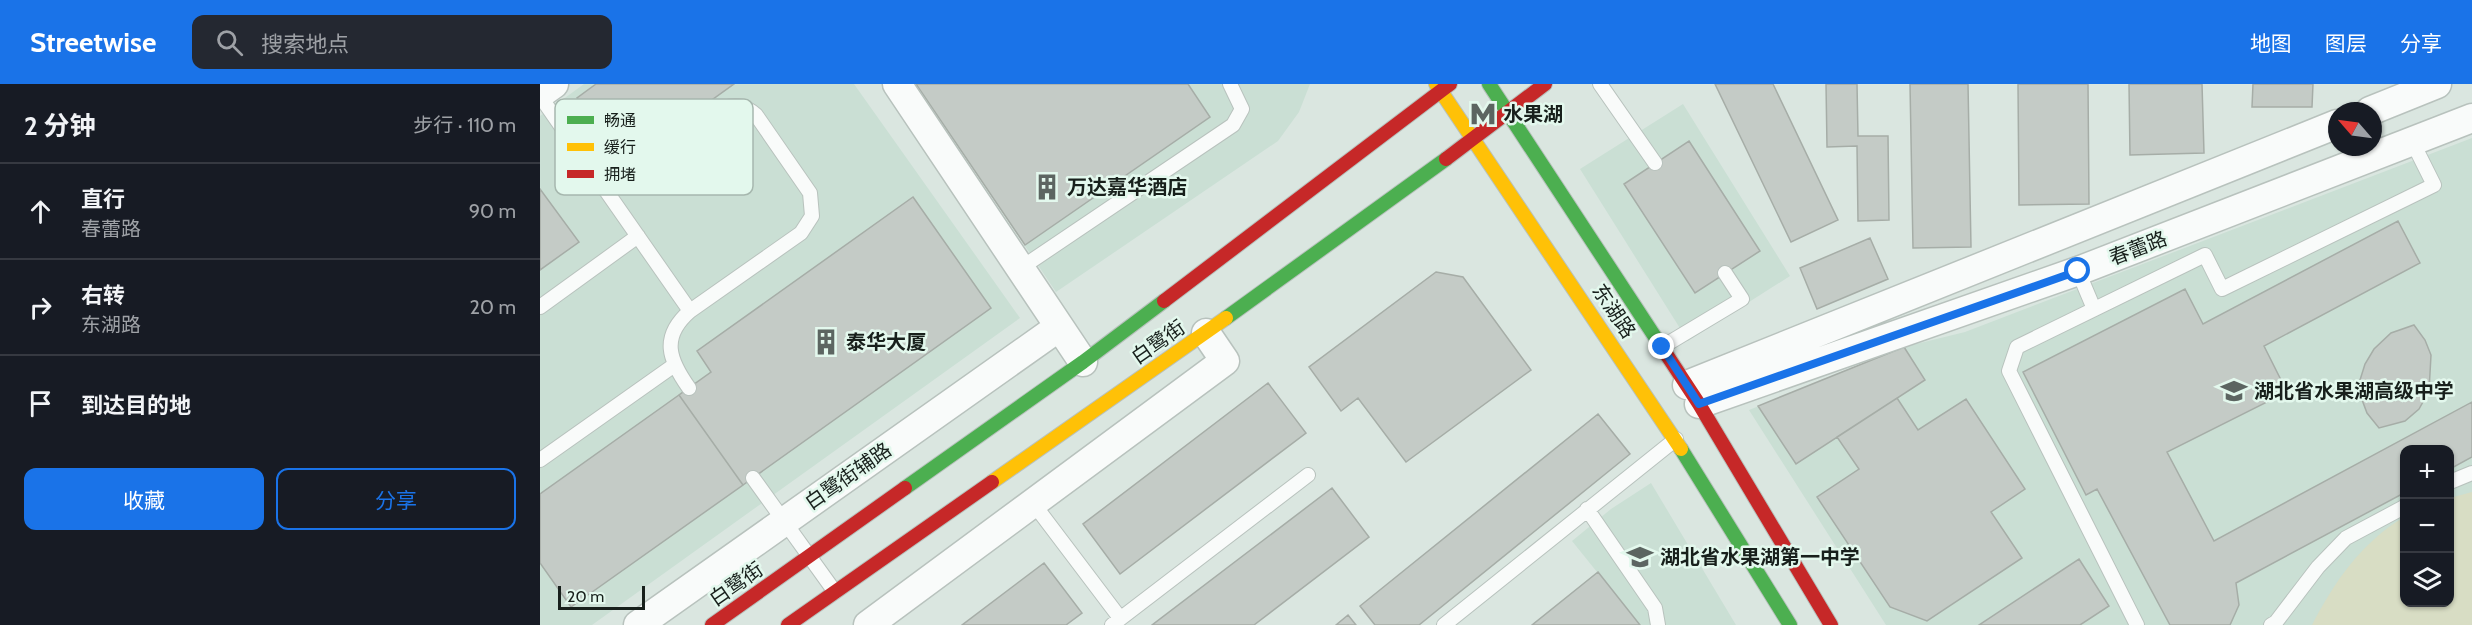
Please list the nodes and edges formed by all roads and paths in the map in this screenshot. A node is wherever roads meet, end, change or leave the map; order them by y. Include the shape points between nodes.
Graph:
1 (554, 84) edge
2 (897, 84) edge
3 (1230, 84) edge
4 (1489, 84) edge
5 (1545, 84) edge
6 (1600, 84) edge
7 (2437, 84) edge
8 (1442, 86) edge
9 (540, 95) edge
10 (2382, 106) edge
11 (1509, 112) junction
12 (753, 113) edge
13 (555, 117) edge
14 (2472, 118) edge
15 (2328, 128) edge
16 (1473, 138) junction
17 (2413, 143) junction
18 (1655, 163) dead end
19 (609, 195) edge
20 (638, 236) junction
21 (1021, 268) junction
22 (2078, 271) junction
23 (1725, 273) dead end
24 (540, 306) edge
25 (2094, 309) junction
26 (690, 311) junction
27 (1059, 327) junction
28 (1206, 333) junction
29 (1662, 347) junction
30 (1083, 362) junction
31 (673, 366) junction
32 (689, 388) dead end
33 (1693, 394) junction
34 (1676, 440) junction
35 (540, 460) edge
36 (2472, 473) edge
37 (1308, 475) dead end
38 (753, 478) dead end
39 (2454, 480) edge
40 (1033, 503) junction
41 (1587, 509) junction
42 (2400, 509) edge
43 (784, 521) junction
44 (809, 556) junction
45 (835, 592) junction
46 (1116, 622) edge
47 (638, 625) edge
48 (712, 625) edge
49 (788, 625) edge
50 (868, 625) edge
51 (1444, 625) edge
52 (1658, 625) edge
53 (1790, 625) edge
54 (1831, 625) edge
55 (2137, 625) edge
56 (2271, 625) edge

1 - 9 street
2 - 21 street
3 - 21 lane via 1242,109 1233,125
4 - 11 main road, 东湖路
5 - 11 main road, 白鹭街
6 - 18 lane
7 - 10 street
8 - 16 main road, 东湖路
8 - 30 main road, 白鹭街
9 - 13 lane
11 - 16 main road, 白鹭街
11 - 29 main road, 东湖路
12 - 26 lane via 800,175 812,200 809,224
14 - 17 street, 春蕾路
15 - 33 street, 春蕾路
16 - 28 main road, 白鹭街
16 - 34 main road, 东湖路
17 - 22 street, 春蕾路
17 - 25 lane via 2434,185 2222,289 2205,255
19 - 20 lane
20 - 24 lane
20 - 26 lane
21 - 27 street
22 - 25 lane
22 - 33 street, 春蕾路
23 - 29 lane via 1742,299
25 - 55 lane via 2017,347 2009,371
26 - 31 lane via 672,336 669,346
27 - 30 street
27 - 43 street, 白鹭街辅路
28 - 40 street via 1225,360
28 - 45 main road, 白鹭街
29 - 33 main road, 东湖路
30 - 44 main road, 白鹭街
31 - 32 lane
31 - 35 lane
33 - 54 main road, 东湖路
34 - 41 lane
34 - 53 main road, 东湖路
36 - 39 lane
37 - 46 lane
38 - 43 lane
40 - 46 lane
40 - 50 street
41 - 51 lane
41 - 52 lane via 1655,608
42 - 56 lane via 2346,538
43 - 44 lane
43 - 47 street, 白鹭街辅路
44 - 45 lane
44 - 48 main road, 白鹭街
45 - 49 main road, 白鹭街

